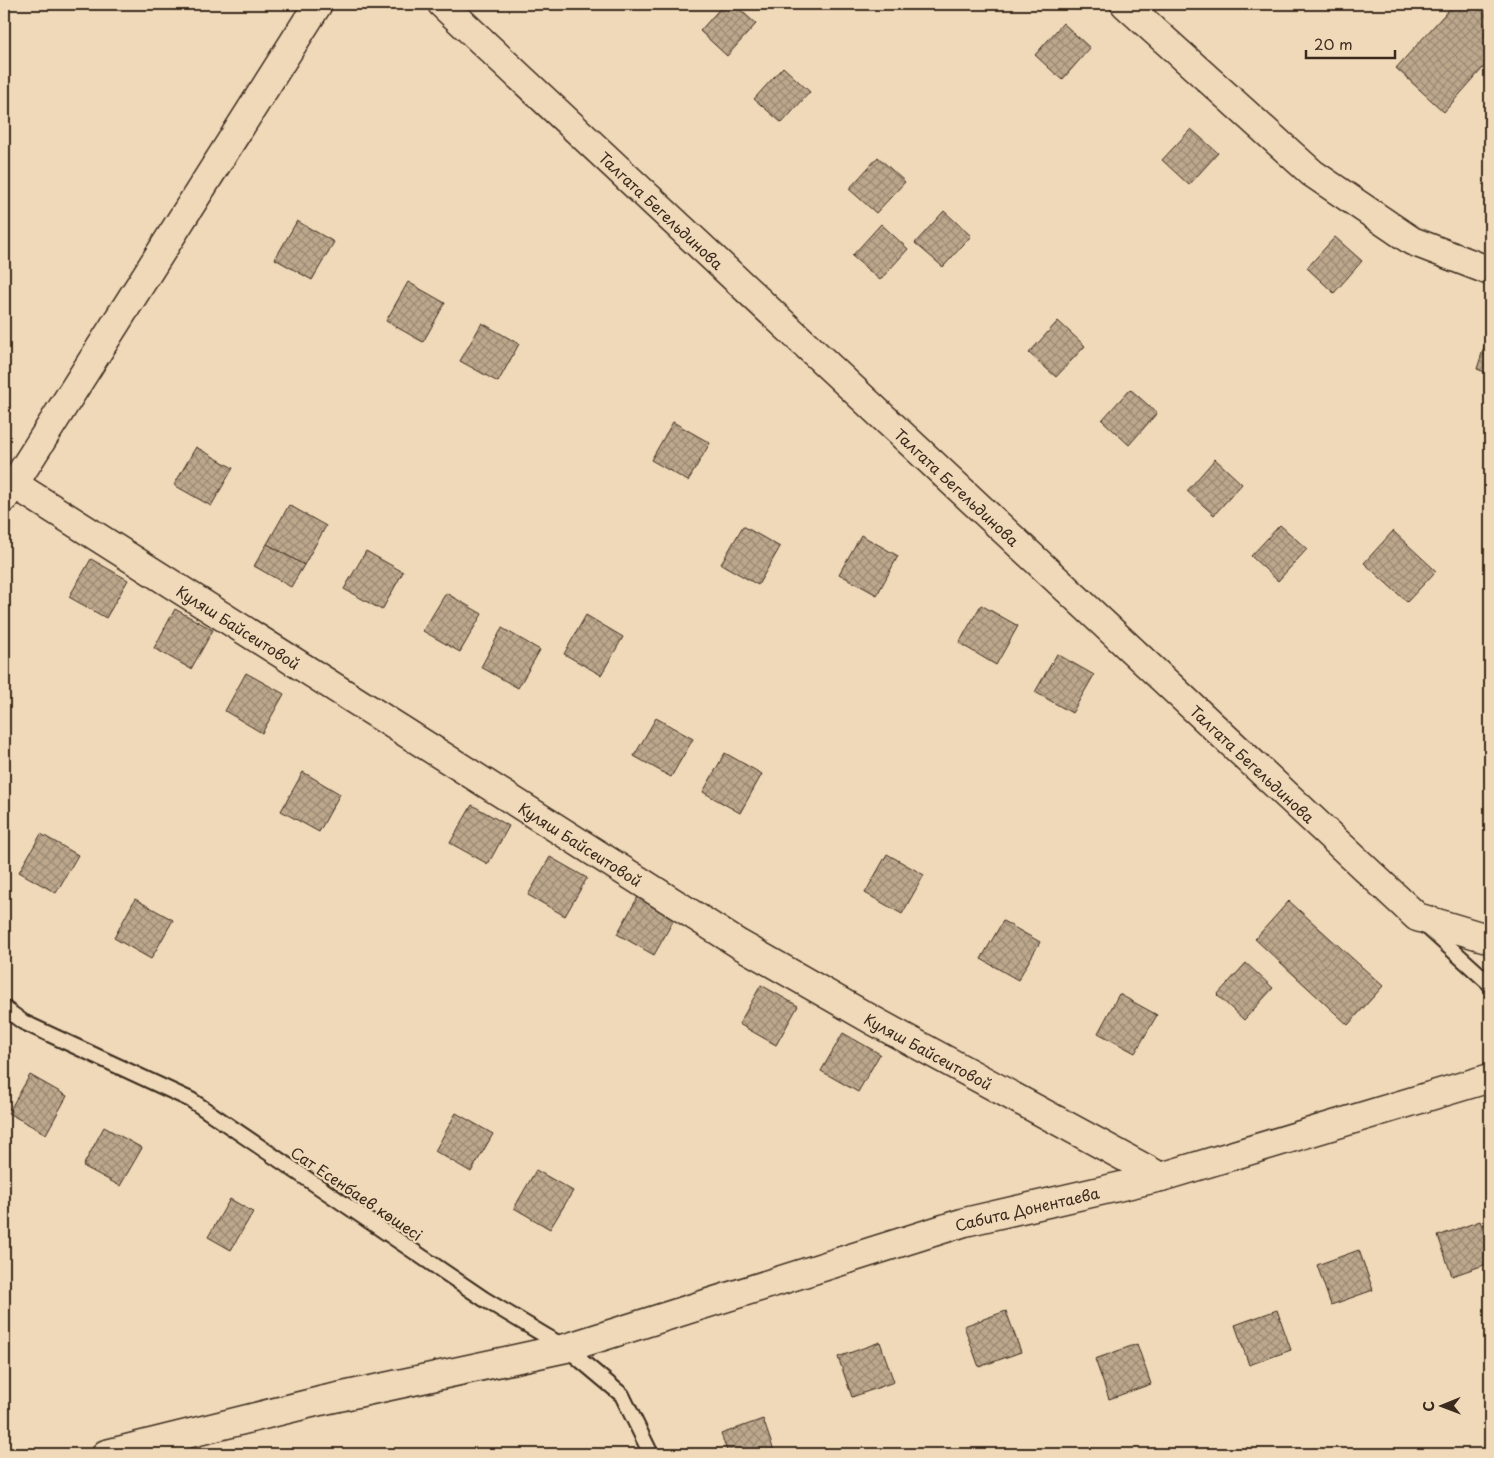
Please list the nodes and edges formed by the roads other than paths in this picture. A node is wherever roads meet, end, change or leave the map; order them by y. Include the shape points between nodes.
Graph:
1 (318, 4) edge
2 (442, 4) edge
3 (1125, 4) edge
4 (1490, 271) edge
5 (9, 491) edge
6 (1417, 917) junction
7 (1490, 939) edge
8 (1490, 984) edge
9 (4, 1008) edge
10 (1490, 1078) edge
11 (1162, 1177) junction
12 (566, 1348) junction
13 (106, 1454) edge
14 (651, 1454) edge

1 - 5 street
2 - 6 street, Талгата Бегельдинова
3 - 4 street via 1312,173 1412,241
5 - 11 street, Куляш Байсеитовой via 739,944 874,1022
6 - 7 street, Талгата Бегельдинова
6 - 8 lane
9 - 12 lane, Сат Есенбаев көшесі via 23,1022 191,1100 484,1299
10 - 11 street, Сабита Донентаева
11 - 12 street, Сабита Донентаева via 965,1222
12 - 13 street, Сабита Донентаева via 320,1401
12 - 14 lane, Сат Есенбаев көшесі via 622,1395

